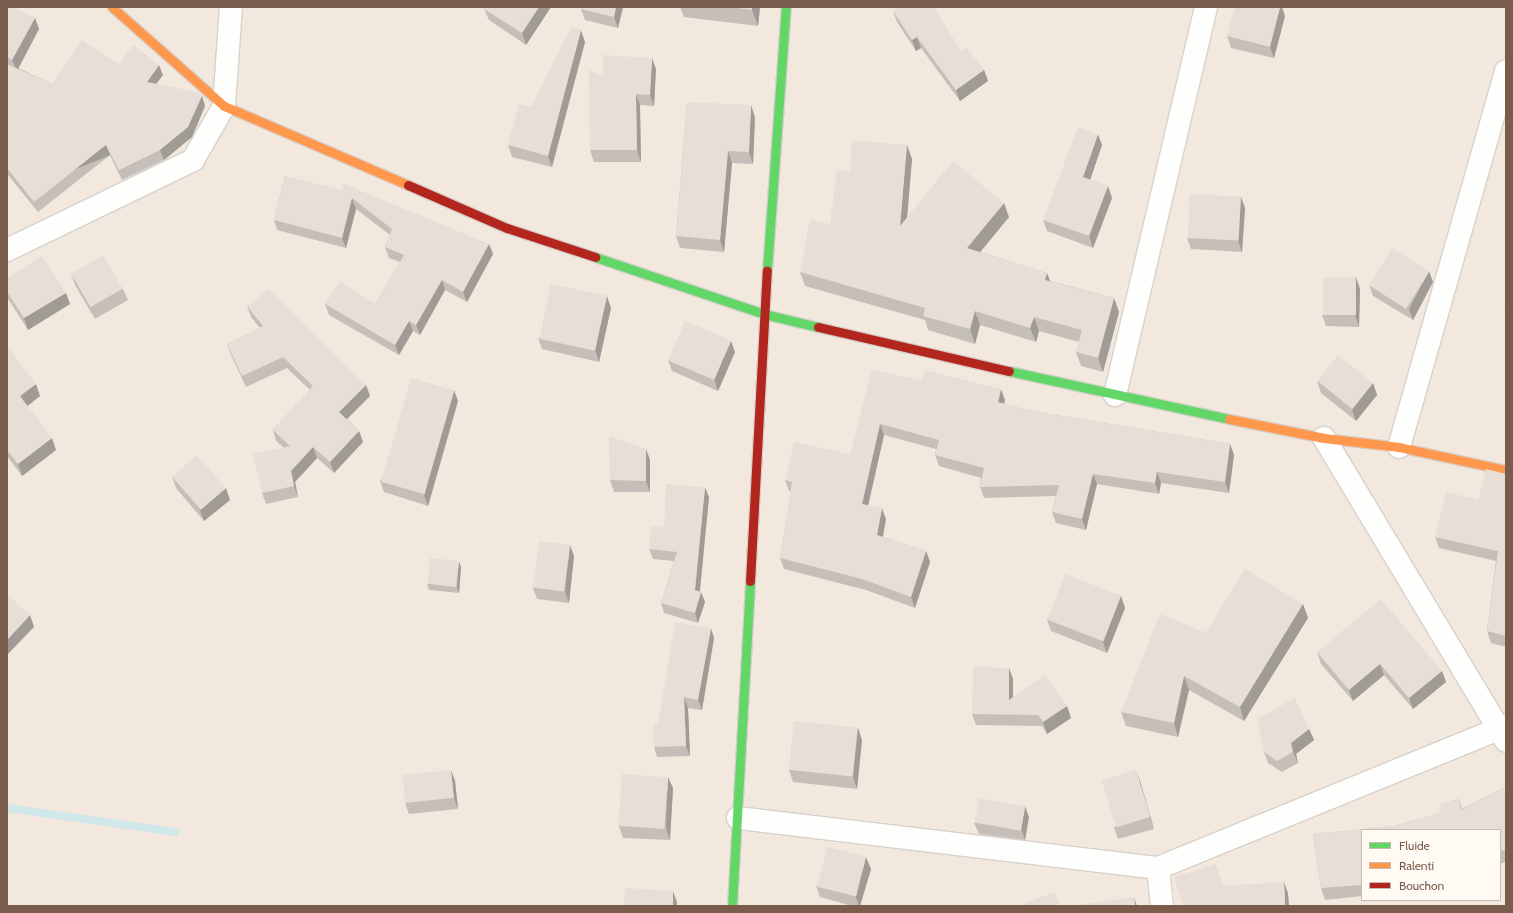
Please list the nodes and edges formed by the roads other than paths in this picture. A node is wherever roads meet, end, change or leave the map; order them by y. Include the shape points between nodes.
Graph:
1 (112, 7) edge
2 (230, 7) edge
3 (786, 7) edge
4 (1206, 7) edge
5 (1506, 71) edge
6 (224, 106) junction
7 (7, 250) edge
8 (764, 314) junction
9 (1115, 395) junction
10 (1324, 438) junction
11 (1400, 447) junction
12 (1506, 470) edge
13 (1504, 732) edge
14 (738, 818) junction
15 (1158, 868) junction
16 (732, 906) edge
17 (1162, 906) edge

1 - 6 street
2 - 6 street
3 - 8 street
4 - 9 street
5 - 11 street
6 - 7 street via 193,160
6 - 8 street via 507,228
8 - 9 street
8 - 14 street
9 - 10 street
10 - 11 street
10 - 13 street
11 - 12 street
13 - 15 street
14 - 15 street
14 - 16 street
15 - 17 street

